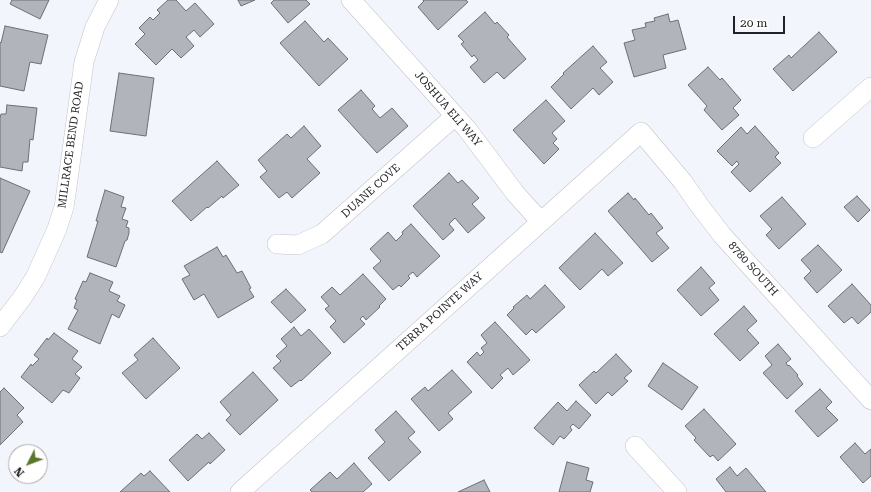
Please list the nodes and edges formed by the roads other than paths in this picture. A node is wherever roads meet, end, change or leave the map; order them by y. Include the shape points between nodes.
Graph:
1 (108, 0) edge
2 (351, 0) edge
3 (871, 87) edge
4 (455, 116) junction
5 (641, 132) joint
6 (814, 138) dead end
7 (541, 222) junction
8 (277, 244) dead end
9 (0, 327) edge
10 (871, 400) edge
11 (635, 446) dead end
12 (240, 492) edge
13 (677, 492) edge

1 - 9 street, MILLRACE BEND ROAD via 88,44 68,187 57,229 35,278
2 - 4 street, JOSHUA ELI WAY
3 - 6 street
4 - 7 street, JOSHUA ELI WAY
4 - 8 street, DUANE COVE via 322,234 298,245
5 - 7 street, TERRA POINTE WAY
5 - 10 street, 8780 SOUTH via 683,182 722,235
7 - 12 street, TERRA POINTE WAY
11 - 13 street

